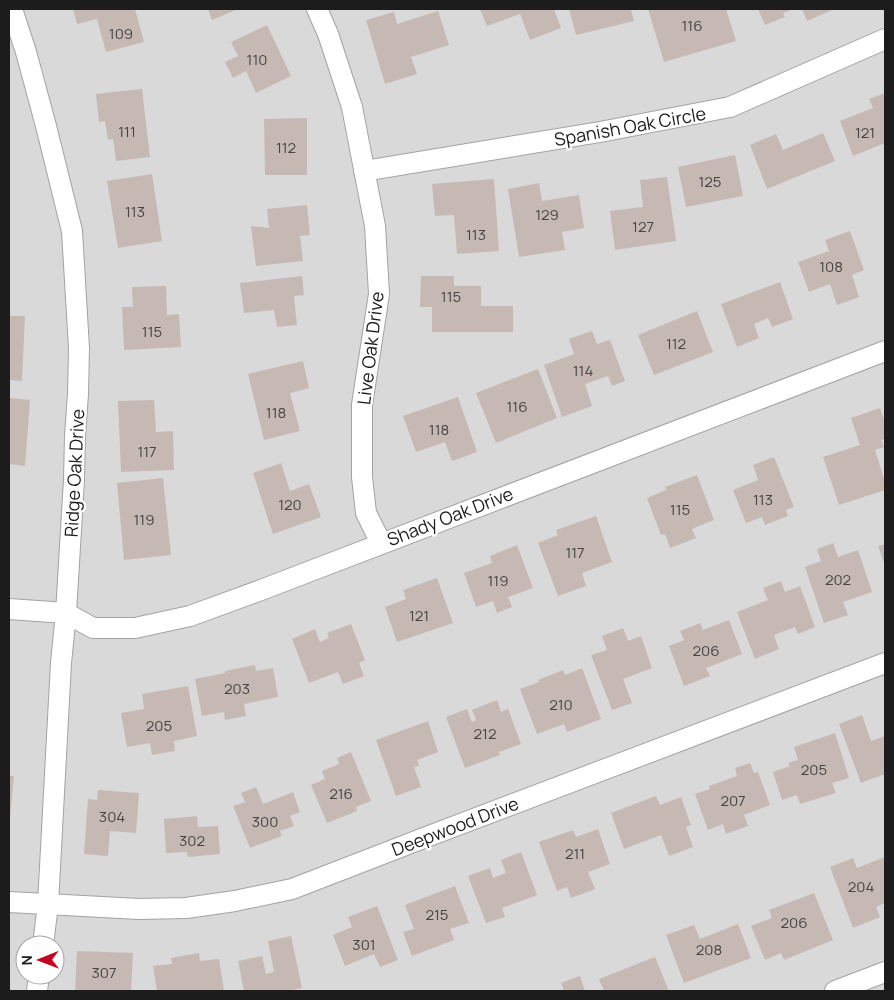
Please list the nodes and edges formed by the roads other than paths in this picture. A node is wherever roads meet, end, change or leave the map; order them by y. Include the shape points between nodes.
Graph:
1 (12, 9) edge
2 (317, 9) edge
3 (885, 39) edge
4 (364, 172) junction
5 (885, 351) edge
6 (381, 543) junction
7 (9, 609) edge
8 (66, 612) junction
9 (885, 663) edge
10 (9, 902) edge
11 (48, 904) junction
12 (44, 935) edge
13 (885, 972) edge
14 (835, 991) edge

1 - 8 street, Ridge Oak Drive via 72,231 79,348
2 - 4 street, Live Oak Drive via 352,107
3 - 4 street, Spanish Oak Circle via 730,107
4 - 6 street, Live Oak Drive via 375,226 379,294 362,405 362,478 366,512
5 - 6 street, Shady Oak Drive
6 - 8 street, Shady Oak Drive via 190,616 135,628 93,628
7 - 8 street, Shady Oak Drive
8 - 11 street, Ridge Oak Drive
9 - 11 street, Deepwood Drive via 292,889 235,902 186,908
10 - 11 street, Deepwood Drive
11 - 12 street, Ridge Oak Drive
13 - 14 street

